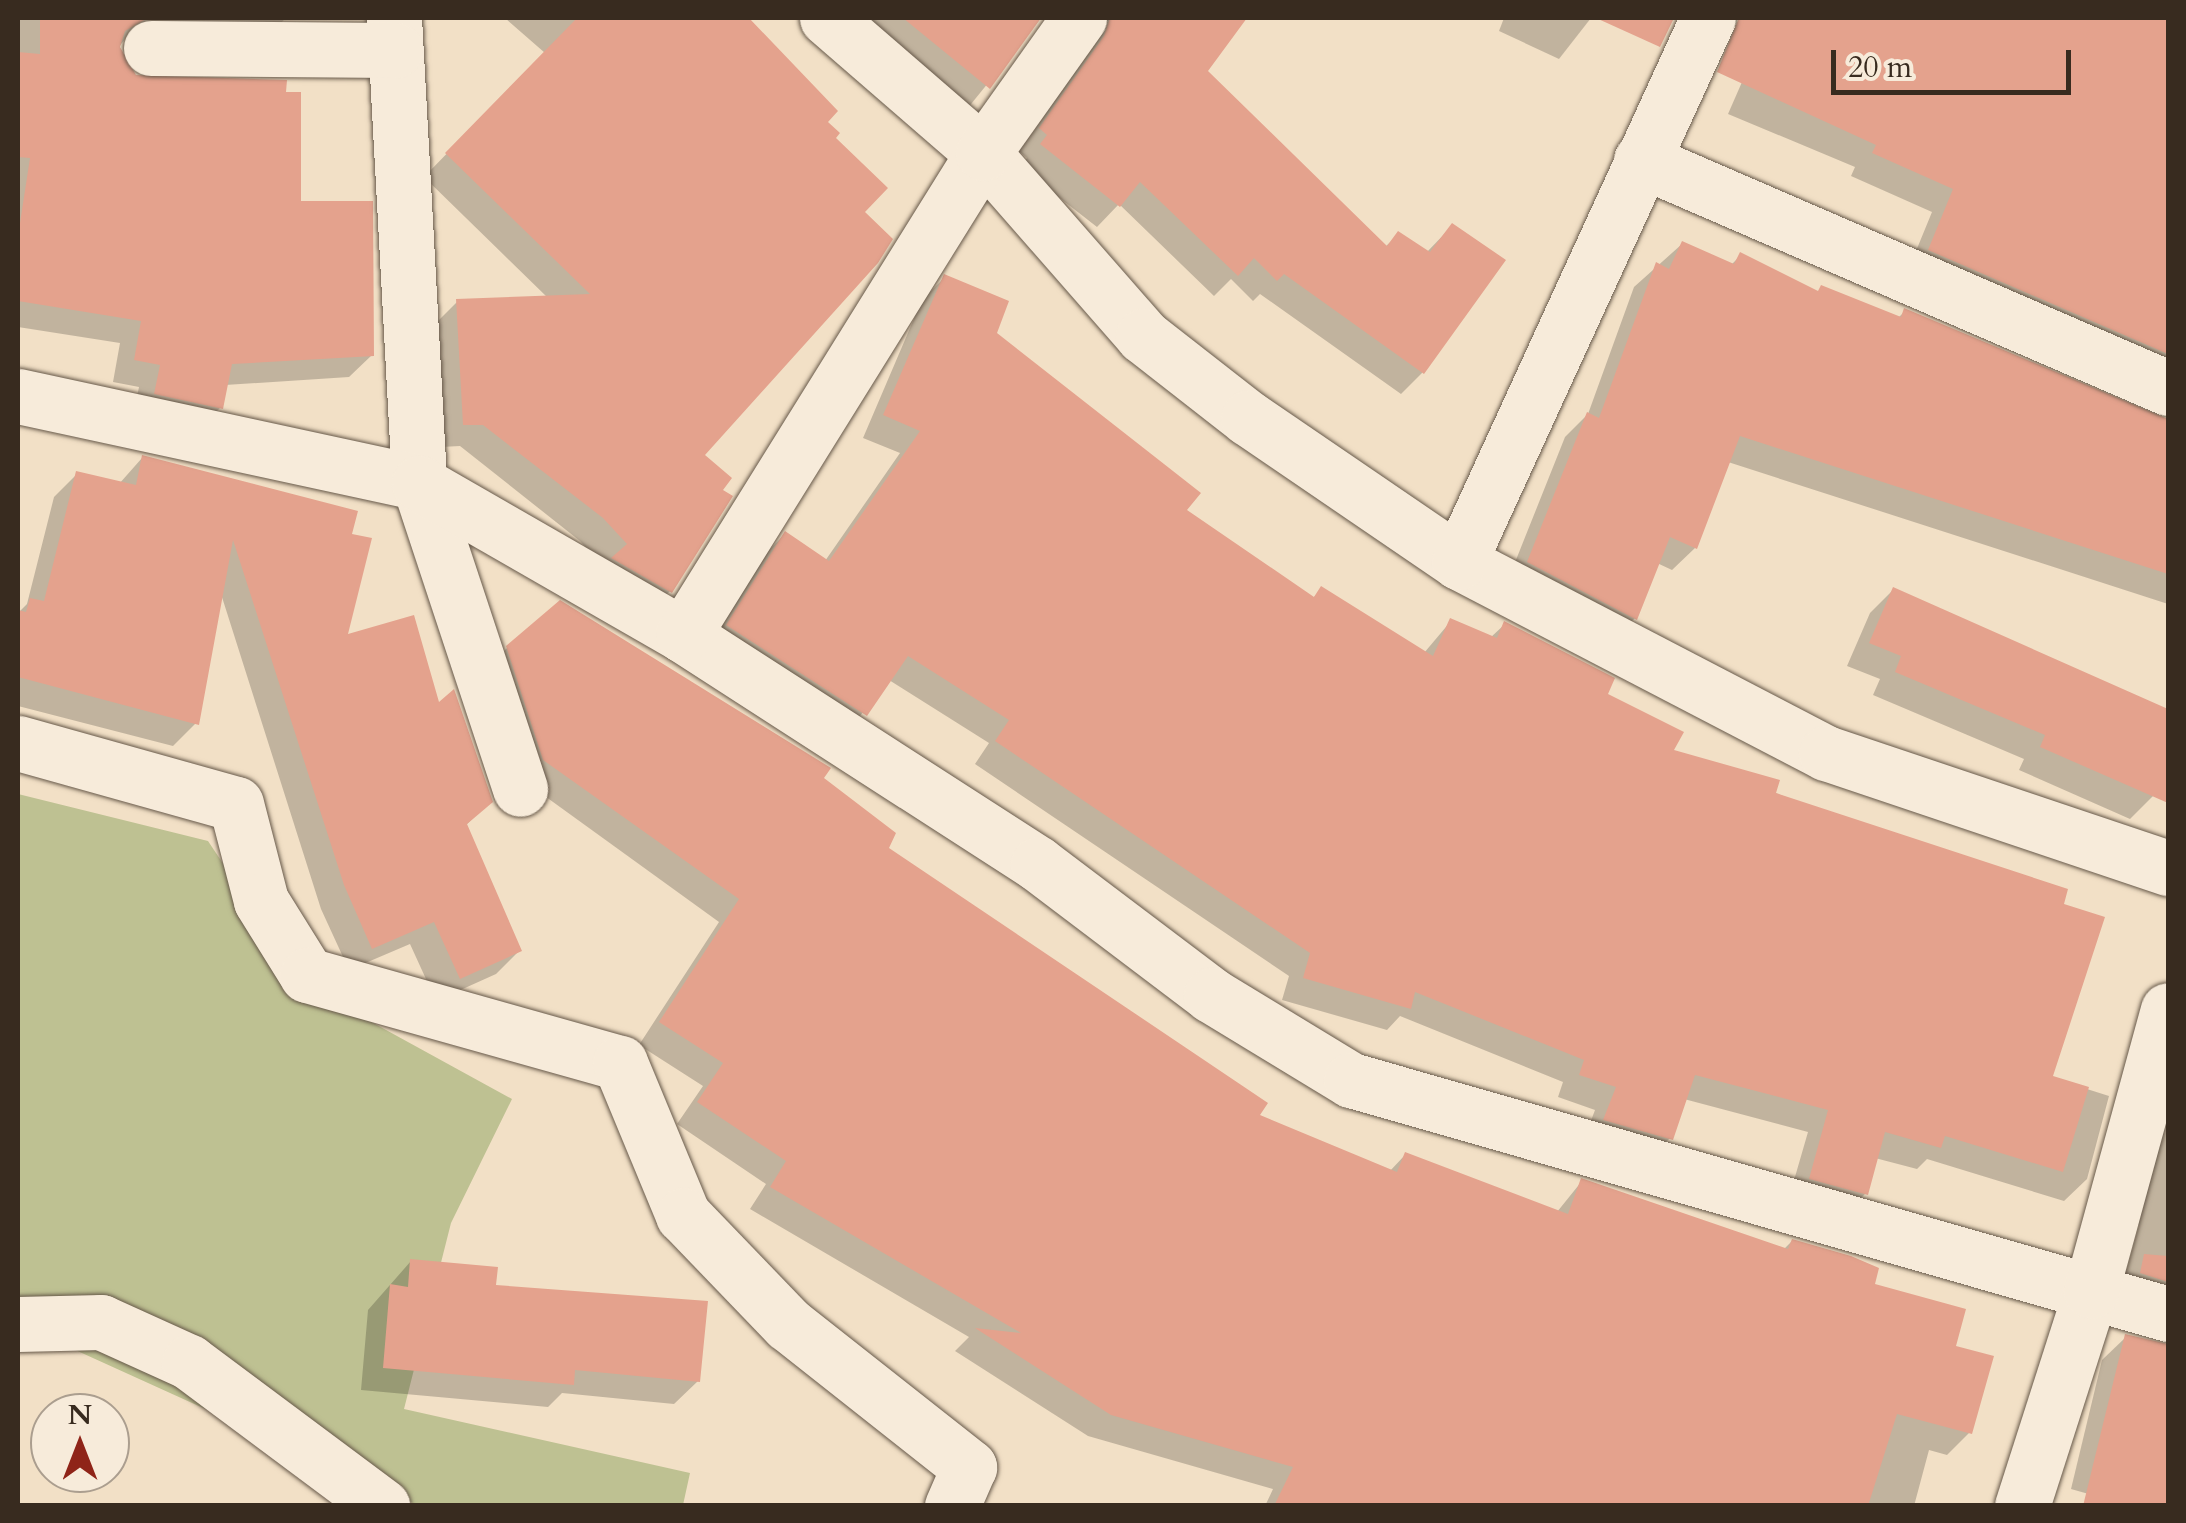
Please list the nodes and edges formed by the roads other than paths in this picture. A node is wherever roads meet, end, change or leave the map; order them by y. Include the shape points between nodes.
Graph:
1 (827, 18) edge
2 (1079, 18) edge
3 (1708, 18) edge
4 (394, 34) edge
5 (152, 48) dead end
6 (984, 154) junction
7 (1640, 160) junction
8 (2168, 388) edge
9 (18, 396) edge
10 (418, 483) junction
11 (1459, 562) junction
12 (682, 635) junction
13 (18, 743) edge
14 (520, 789) dead end
15 (2168, 868) edge
16 (2168, 1010) edge
17 (2091, 1290) junction
18 (2168, 1314) edge
19 (18, 1324) edge
20 (382, 1506) edge
21 (952, 1506) edge
22 (2022, 1506) edge

1 - 6 street
2 - 6 street
3 - 7 street
4 - 5 street
4 - 10 street
6 - 11 street via 1143,336 1248,418
6 - 12 street
7 - 8 street
7 - 11 street
9 - 10 street
10 - 12 street
10 - 14 street
11 - 15 street via 1826,753
12 - 17 street via 1038,864 1212,995 1350,1080
13 - 21 street via 236,804 261,901 307,975 620,1063 682,1215 788,1324 969,1468
16 - 17 street
17 - 18 street
17 - 22 street
19 - 20 street via 102,1322 190,1362

